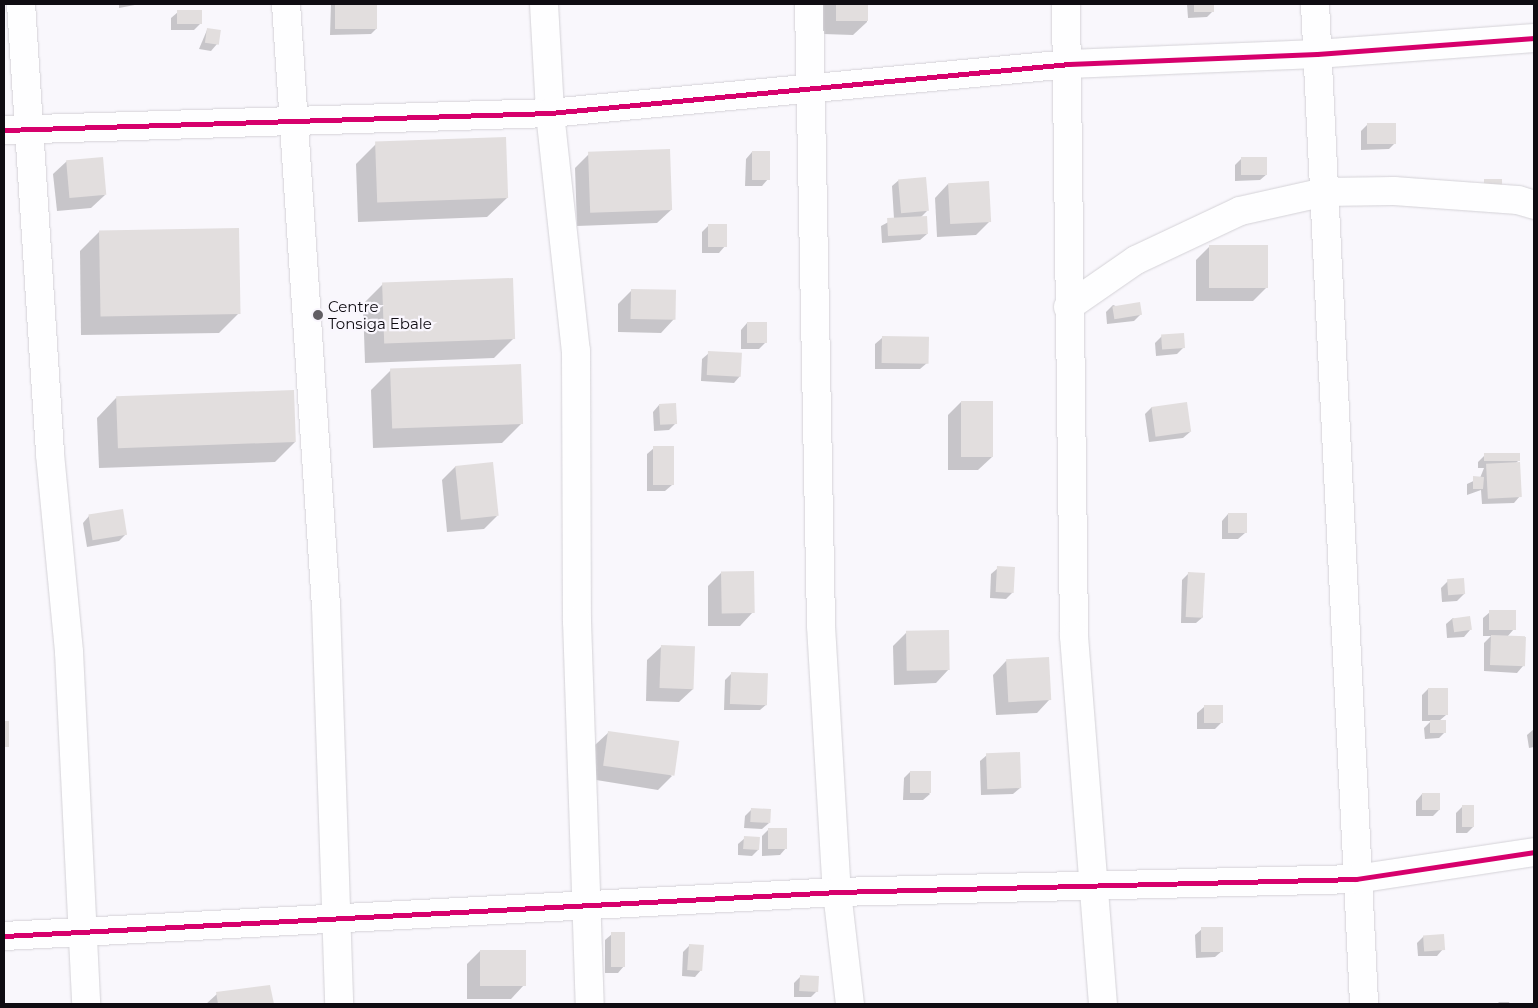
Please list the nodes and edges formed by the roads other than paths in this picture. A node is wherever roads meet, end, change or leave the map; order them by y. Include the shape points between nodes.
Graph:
1 (21, 4) edge
2 (286, 4) edge
3 (544, 4) edge
4 (809, 4) edge
5 (1066, 4) edge
6 (1315, 4) edge
7 (1534, 38) edge
8 (1317, 54) junction
9 (1069, 64) junction
10 (814, 88) junction
11 (550, 113) junction
12 (294, 121) junction
13 (17, 130) edge
14 (1325, 192) junction
15 (1534, 205) edge
16 (1068, 307) junction
17 (1534, 852) edge
18 (1356, 879) junction
19 (1092, 887) junction
20 (837, 892) junction
21 (585, 904) junction
22 (336, 917) junction
23 (82, 931) junction
24 (4, 936) edge
25 (86, 1004) edge
26 (339, 1004) edge
27 (590, 1004) edge
28 (850, 1004) edge
29 (1103, 1004) edge
30 (1364, 1004) edge

1 - 13 street
2 - 12 street
3 - 11 street
4 - 10 street
5 - 9 street
6 - 8 street
7 - 8 street
8 - 9 street
8 - 14 street
9 - 10 street
9 - 16 street
10 - 11 street
10 - 20 street via 821,626
11 - 12 street
11 - 21 street via 576,351 577,621
12 - 13 street
12 - 22 street via 326,606
13 - 23 street via 69,652
14 - 15 street via 1394,191 1518,200
14 - 16 street via 1240,211 1136,260
14 - 18 street
16 - 19 street via 1074,636
17 - 18 street
18 - 19 street
18 - 30 street
19 - 20 street
19 - 29 street
20 - 21 street
20 - 28 street
21 - 22 street
21 - 27 street
22 - 23 street
22 - 26 street
23 - 24 street
23 - 25 street

